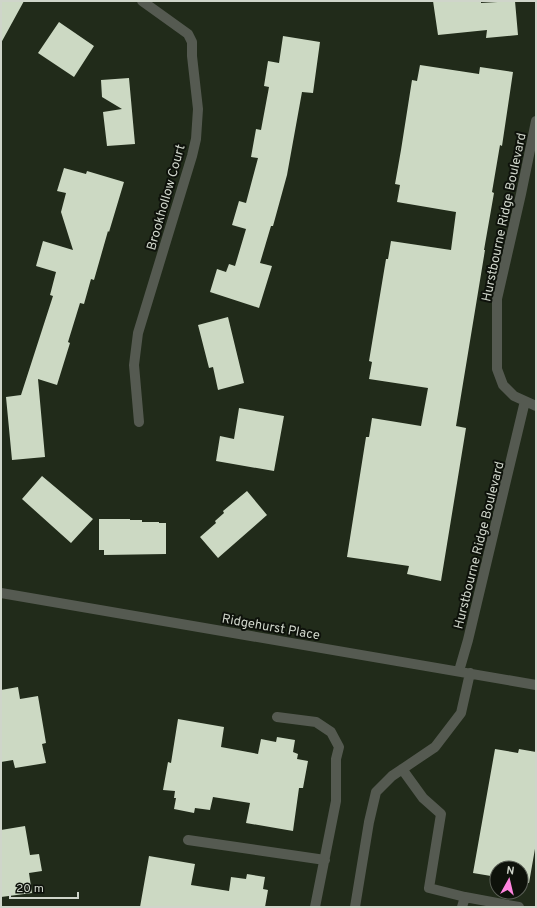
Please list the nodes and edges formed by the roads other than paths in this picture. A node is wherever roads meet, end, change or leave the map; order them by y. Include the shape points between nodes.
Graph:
1 (142, 1) edge
2 (536, 121) edge
3 (526, 401) junction
4 (536, 406) edge
5 (139, 422) dead end
6 (1, 593) edge
7 (459, 671) junction
8 (470, 673) junction
9 (536, 685) edge
10 (277, 717) dead end
11 (402, 769) junction
12 (188, 840) dead end
13 (325, 860) junction
14 (465, 897) junction
15 (315, 907) edge
16 (355, 907) edge
17 (462, 907) edge
18 (519, 907) edge

1 - 5 street, Brookhollow Court via 188,34 192,42 198,109 192,156 138,333 134,365
2 - 3 street, Hurstbourne Ridge Boulevard via 497,299 496,369 503,385 514,396
3 - 4 street, Hurstbourne Ridge Boulevard
3 - 7 street, Hurstbourne Ridge Boulevard
6 - 7 street, Ridgehurst Place
7 - 8 street, Ridgehurst Place
8 - 9 street, Ridgehurst Place
8 - 11 street via 462,713 435,747
10 - 13 street via 316,722 331,732 339,747 336,759 336,801
11 - 14 street via 423,798 441,814 429,888
11 - 16 street via 376,792
12 - 13 street
13 - 15 street
14 - 17 street
14 - 18 street

